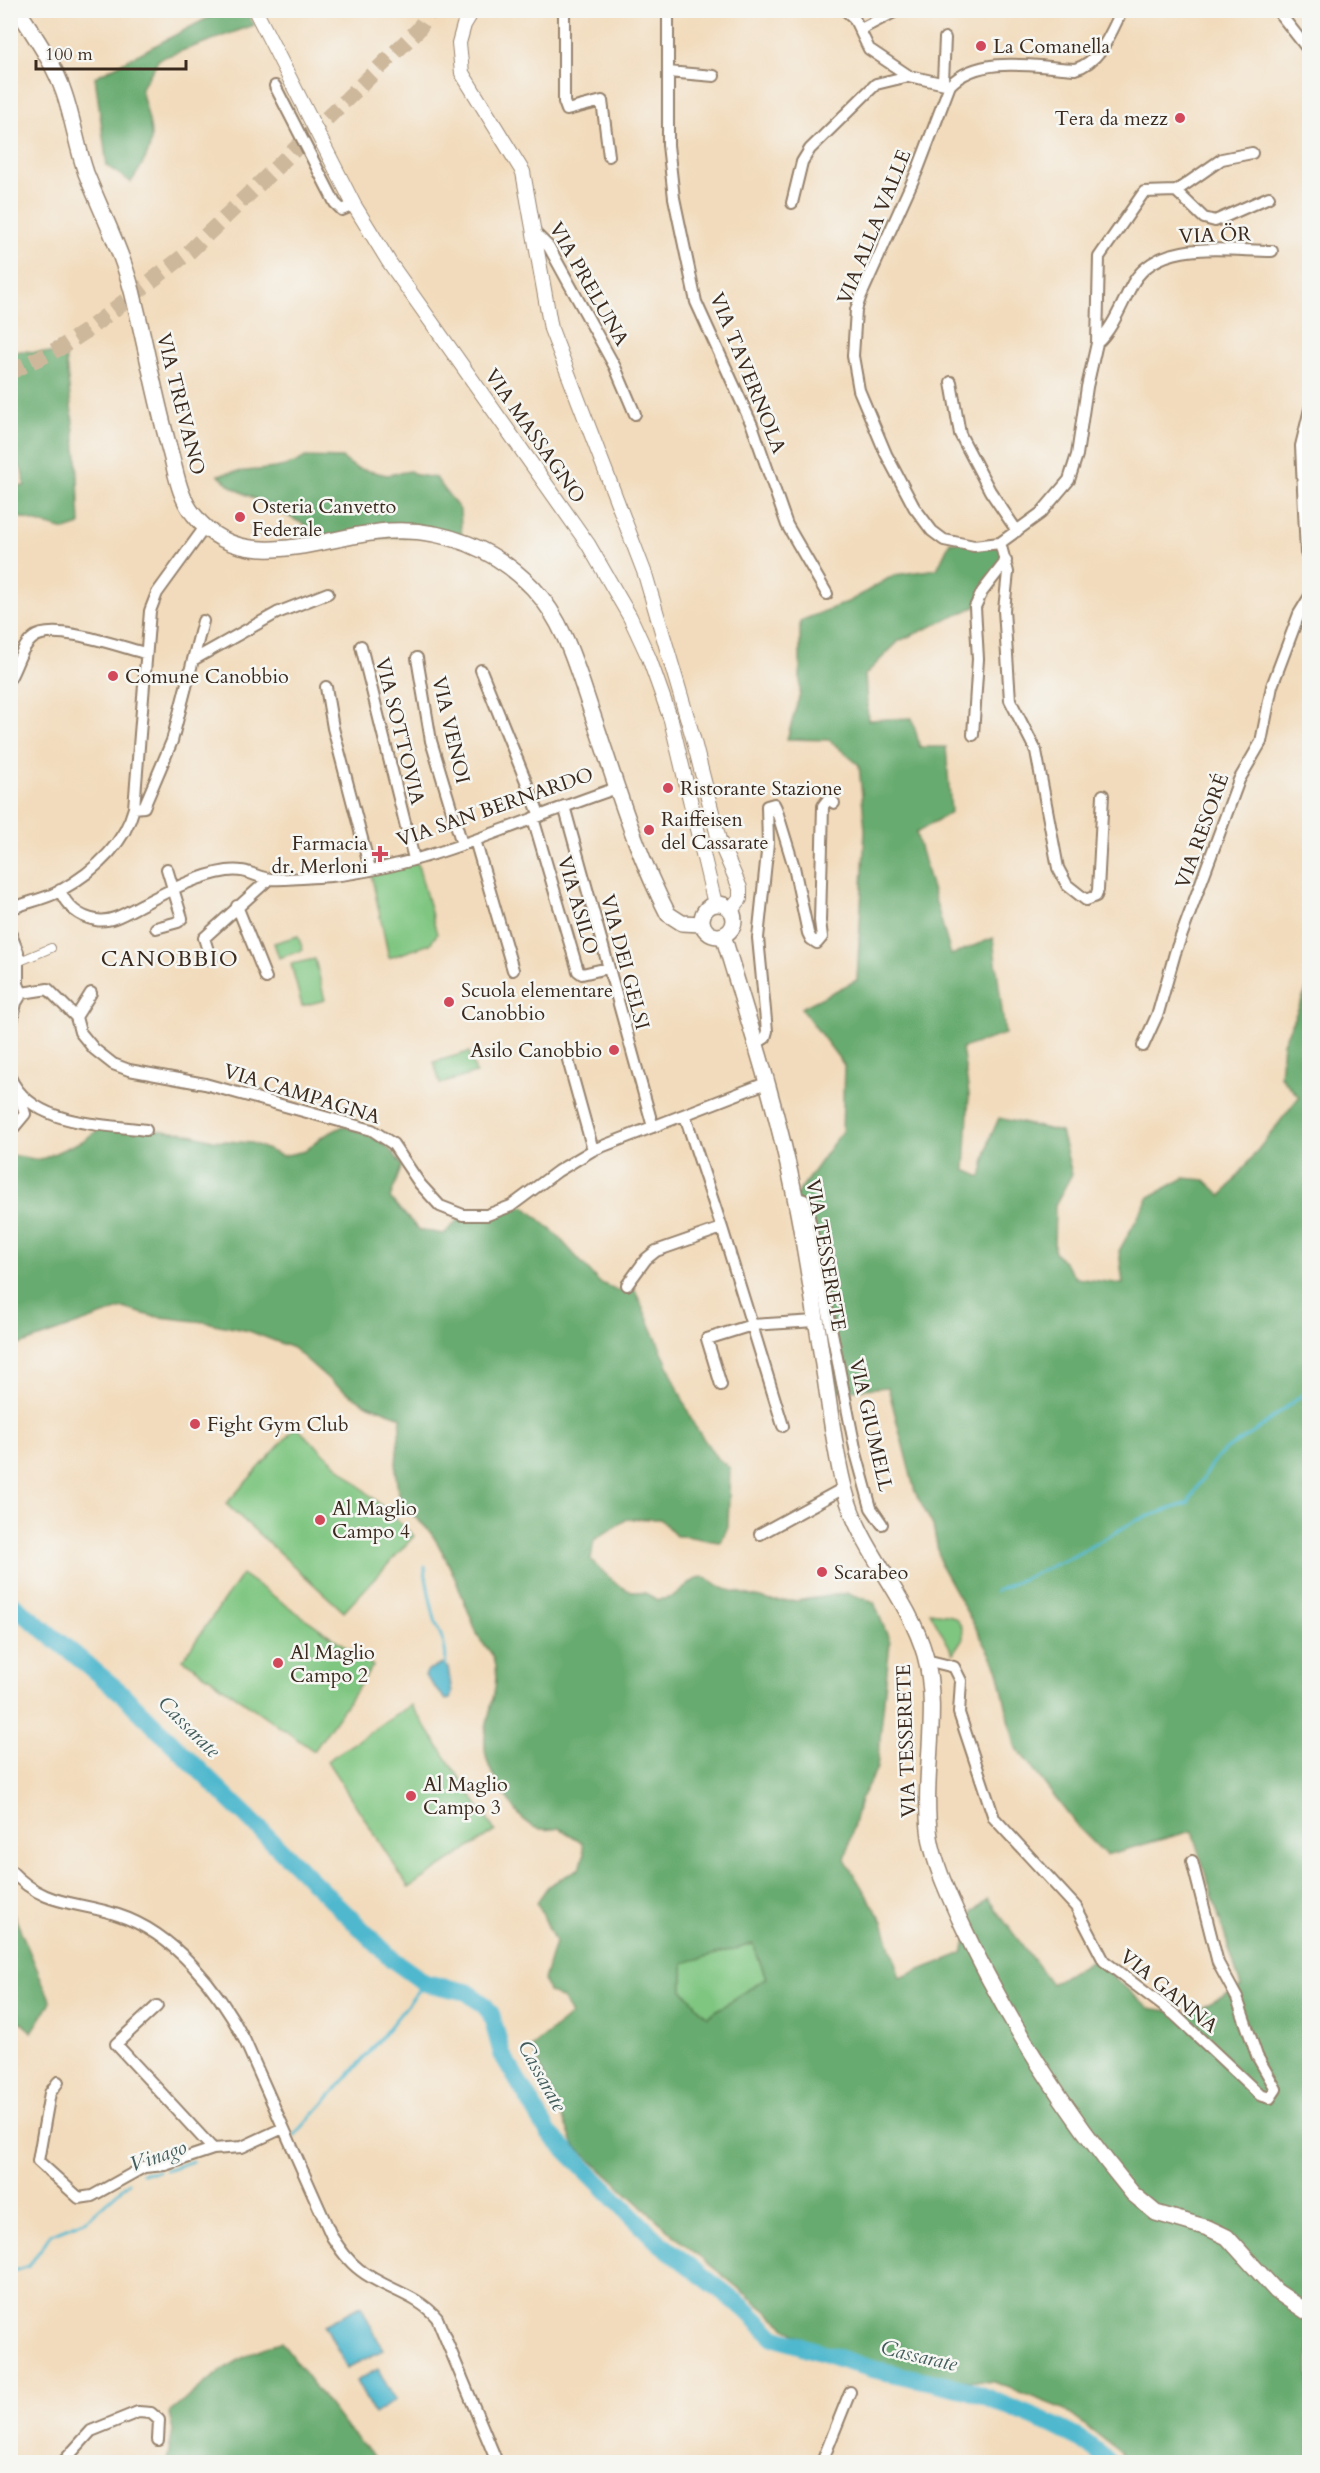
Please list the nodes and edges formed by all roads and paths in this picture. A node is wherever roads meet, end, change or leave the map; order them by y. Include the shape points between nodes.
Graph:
1 (18, 10) edge
2 (473, 10) edge
3 (564, 10) edge
4 (668, 10) edge
5 (845, 10) edge
6 (898, 10) edge
7 (1122, 10) edge
8 (1277, 10) edge
9 (257, 14) edge
10 (861, 29) junction
11 (945, 38) dead end
12 (1310, 52) edge
13 (668, 72) junction
14 (714, 76) dead end
15 (909, 76) junction
16 (946, 83) junction
17 (275, 86) dead end
18 (1252, 153) dead end
19 (609, 156) dead end
20 (1176, 191) junction
21 (1269, 197) dead end
22 (792, 203) dead end
23 (354, 205) junction
24 (535, 233) junction
25 (1272, 251) dead end
26 (1097, 343) junction
27 (951, 382) dead end
28 (1310, 408) edge
29 (635, 414) dead end
30 (205, 527) junction
31 (1017, 531) junction
32 (1000, 543) junction
33 (1310, 558) edge
34 (1006, 561) junction
35 (328, 593) dead end
36 (827, 594) dead end
37 (1310, 597) edge
38 (203, 621) dead end
39 (361, 646) dead end
40 (145, 653) junction
41 (417, 658) dead end
42 (193, 660) junction
43 (481, 670) dead end
44 (10, 678) edge
45 (326, 687) dead end
46 (973, 735) dead end
47 (618, 788) junction
48 (1103, 795) dead end
49 (834, 803) dead end
50 (564, 806) junction
51 (135, 808) junction
52 (536, 817) junction
53 (475, 840) junction
54 (462, 844) junction
55 (414, 859) junction
56 (167, 869) dead end
57 (370, 869) junction
58 (269, 879) junction
59 (174, 891) junction
60 (58, 892) junction
61 (715, 903) junction
62 (237, 906) junction
63 (11, 908) edge
64 (731, 910) junction
65 (702, 924) junction
66 (156, 928) dead end
67 (10, 932) edge
68 (723, 935) junction
69 (51, 948) dead end
70 (211, 960) dead end
71 (20, 961) junction
72 (608, 968) junction
73 (513, 970) dead end
74 (266, 978) dead end
75 (17, 987) edge
76 (92, 993) dead end
77 (76, 1017) junction
78 (10, 1031) edge
79 (755, 1044) junction
80 (1143, 1046) dead end
81 (568, 1060) dead end
82 (10, 1077) edge
83 (766, 1083) junction
84 (17, 1091) junction
85 (685, 1116) junction
86 (653, 1127) junction
87 (146, 1130) dead end
88 (10, 1132) edge
89 (593, 1150) junction
90 (795, 1197) junction
91 (722, 1228) junction
92 (627, 1285) dead end
93 (816, 1321) junction
94 (752, 1325) junction
95 (721, 1385) dead end
96 (783, 1426) dead end
97 (844, 1488) junction
98 (882, 1524) dead end
99 (760, 1534) dead end
100 (926, 1660) junction
101 (1192, 1861) dead end
102 (10, 1870) edge
103 (157, 2006) dead end
104 (57, 2082) dead end
105 (285, 2132) junction
106 (213, 2149) junction
107 (1310, 2314) edge
108 (850, 2392) dead end
109 (158, 2440) dead end
110 (63, 2463) edge
111 (497, 2463) edge
112 (822, 2463) edge

1 - 30 main road, VIA TREVANO via 44,50 64,93 82,161 125,266 181,491 192,513
2 - 24 street, VIA PRELUNA via 459,43 462,72 523,172
3 - 19 street via 564,102 567,110 602,101
4 - 13 street, VIA TAVERNOLA
5 - 10 street
6 - 10 street
7 - 16 street via 1100,51 1086,66 1075,69 998,65 976,68
8 - 12 street
9 - 23 street, VIA MASSAGNO
10 - 15 street via 869,49
11 - 16 street, VIA ALLA VALLE
13 - 14 street
13 - 36 street, VIA TAVERNOLA via 668,145 674,198 696,302 752,425 787,525
15 - 16 street
15 - 22 street via 876,84 810,149 802,162
16 - 32 street, VIA ALLA VALLE via 918,170 858,304 854,367 864,403 886,454 928,526 950,542 974,546
17 - 23 street via 334,203 342,210
18 - 20 street via 1222,159
20 - 21 street via 1204,218 1215,221
20 - 26 street via 1144,192 1099,257
23 - 61 street, VIA MASSAGNO via 432,325 588,544 630,617 674,729
24 - 29 street, VIA PRELUNA via 549,247 615,367
24 - 64 street via 546,311 556,345 645,574 719,840 741,888 740,899
25 - 26 street, VIA ÖR via 1197,251 1156,259 1140,273
26 - 31 street via 1072,473 1049,506
27 - 31 street via 960,434 990,491
28 - 33 street via 1301,446 1306,553
30 - 40 street via 154,600
30 - 47 main road via 237,544 271,550 388,531 424,532 462,541 497,558 534,589 559,625
31 - 32 street
32 - 34 street
34 - 46 street via 975,607 978,659
34 - 48 street via 1004,610 1010,700 1036,751 1058,868 1067,885 1086,900 1096,896 1098,890
35 - 42 street via 277,614
37 - 80 street, VIA RESORÉ via 1299,615 1272,686 1261,742 1239,780
38 - 42 street
39 - 55 street, VIA SOTTOVIA
40 - 44 street via 46,632 29,642
40 - 51 street
41 - 54 street, VIA VENOI via 431,741
42 - 51 street via 172,741 148,801 144,807
43 - 52 street
45 - 57 street
47 - 50 street, VIA SAN BERNARDO
47 - 65 main road, VIA SAN BERNARDO via 668,914 682,923
49 - 79 street via 829,798 823,806 822,937 817,943 808,933 777,808 771,803 767,806 768,843 758,938 767,1031 765,1038
50 - 52 street, VIA SAN BERNARDO
50 - 72 street, VIA DEI GELSI
51 - 60 street via 118,846
52 - 53 street, VIA SAN BERNARDO
52 - 72 street, VIA ASILO via 578,971 582,974
53 - 54 street, VIA SAN BERNARDO
53 - 73 street
54 - 55 street, VIA SAN BERNARDO
55 - 57 street, VIA SAN BERNARDO
56 - 59 street
57 - 58 street, VIA SAN BERNARDO via 332,876
58 - 59 street, VIA SAN BERNARDO via 250,871 229,871 206,875
58 - 62 street
59 - 60 street, VIA SAN BERNARDO via 117,917 97,920 67,906
59 - 66 street via 182,919
60 - 63 street
61 - 64 main road
61 - 65 main road via 705,909
62 - 70 street via 204,938
62 - 74 street
64 - 68 main road via 734,925
65 - 68 main road via 708,933
67 - 71 street
68 - 79 main road, VIA TESSERETE
69 - 71 street
71 - 75 street
72 - 86 street, VIA DEI GELSI
75 - 77 street, VIA CAMPAGNA via 48,989
75 - 78 street
76 - 77 street
77 - 89 street, VIA CAMPAGNA via 80,1032 94,1049 120,1067 206,1084 380,1134 393,1144 440,1206 463,1215 487,1215 510,1206
79 - 83 main road, VIA TESSERETE
81 - 89 street
82 - 84 street
83 - 85 street, VIA CAMPAGNA
83 - 90 main road, VIA TESSERETE
84 - 87 street via 55,1117
84 - 88 street via 25,1114
85 - 86 street, VIA CAMPAGNA
85 - 91 street
86 - 89 street, VIA CAMPAGNA
90 - 93 main road, VIA TESSERETE
90 - 98 street, VIA GIUMELL via 804,1200 807,1207 856,1453 871,1508
91 - 92 street via 656,1251
91 - 94 street
93 - 94 street
93 - 97 main road, VIA TESSERETE
94 - 95 street via 707,1339
94 - 96 street
97 - 99 street
97 - 100 main road, VIA TESSERETE via 856,1526 912,1624
100 - 101 street, VIA GANNA via 954,1667 958,1672 959,1713 994,1818 1076,1907 1102,1959 1175,2015 1260,2095 1270,2098 1276,2089 1257,2056 1237,1998 1218,1963
100 - 107 main road, VIA TESSERETE via 930,1717 926,1796 934,1855 978,1959 1023,2039 1141,2202 1165,2217 1227,2237 1276,2292
102 - 105 street via 27,1886 52,1899 130,1919 172,1947 203,1978 237,2025
103 - 106 street via 116,2044
104 - 106 street via 50,2093 38,2161 79,2199 92,2196 144,2167 165,2165
105 - 106 street via 242,2147
105 - 111 street via 332,2237 344,2254 360,2270 423,2305 437,2318
108 - 112 street
109 - 110 street via 159,2420 151,2413 138,2412 92,2431

